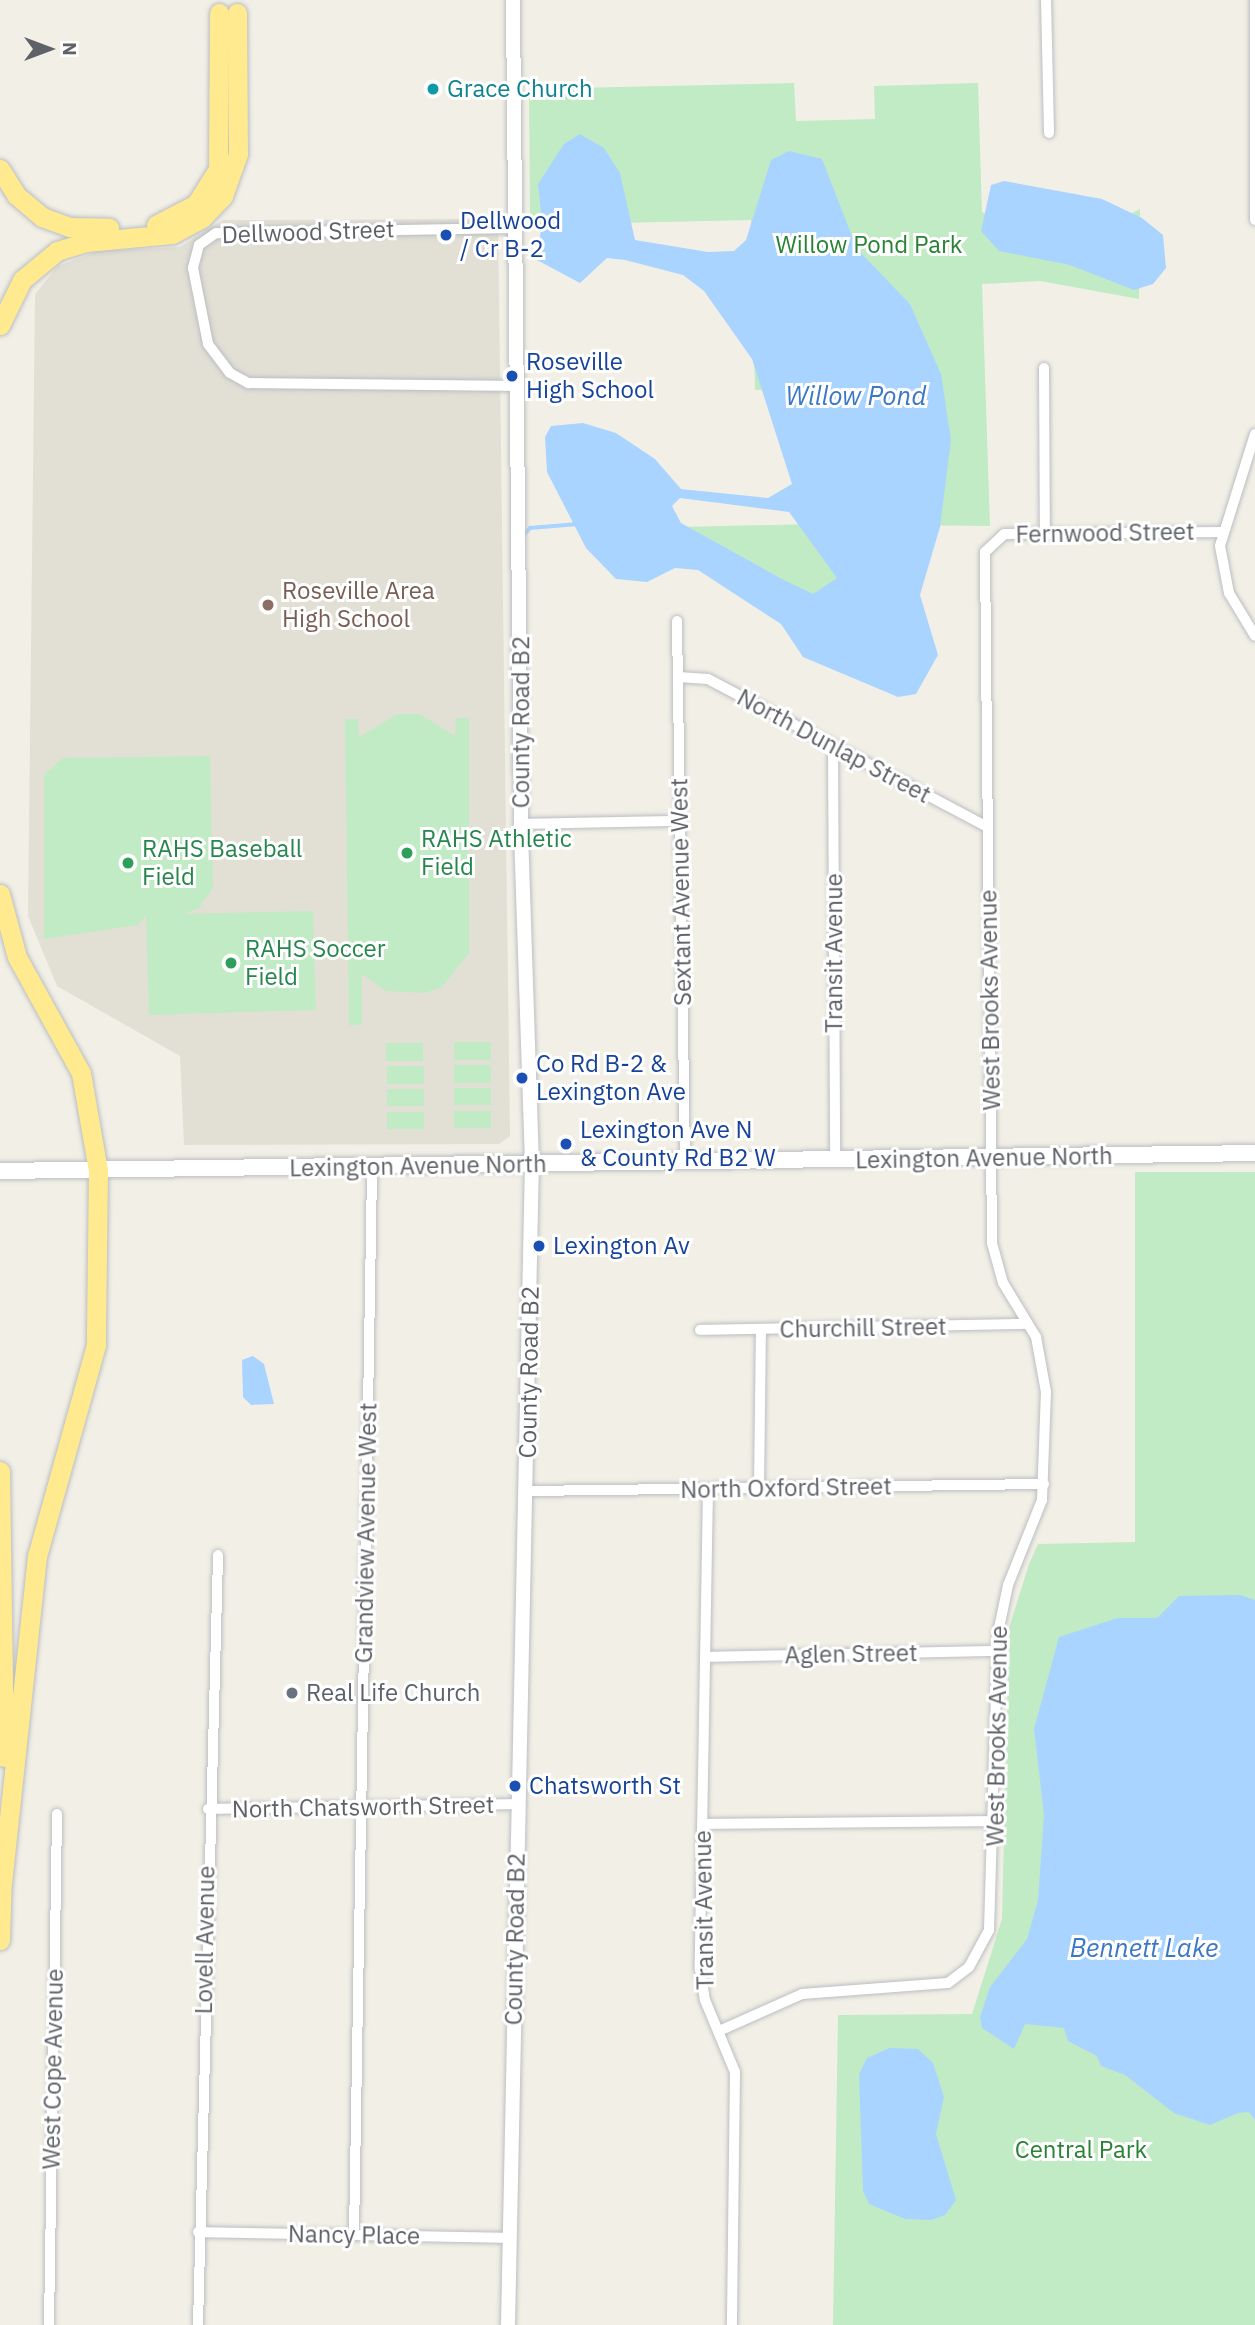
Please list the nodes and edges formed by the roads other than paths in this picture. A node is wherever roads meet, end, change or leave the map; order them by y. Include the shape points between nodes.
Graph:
1 (513, 0) edge
2 (1046, 0) edge
3 (1255, 0) edge
4 (228, 7) edge
5 (1049, 133) dead end
6 (0, 169) edge
7 (1255, 220) edge
8 (515, 228) junction
9 (0, 325) edge
10 (1044, 368) dead end
11 (518, 386) junction
12 (1255, 434) edge
13 (1221, 532) junction
14 (1045, 534) junction
15 (990, 541) joint
16 (677, 621) dead end
17 (1255, 636) edge
18 (678, 677) junction
19 (833, 745) junction
20 (680, 821) junction
21 (521, 824) junction
22 (987, 827) junction
23 (0, 894) edge
24 (1255, 1153) edge
25 (993, 1158) junction
26 (835, 1160) junction
27 (685, 1163) junction
28 (532, 1164) junction
29 (372, 1167) junction
30 (98, 1170) junction
31 (0, 1171) edge
32 (1027, 1324) junction
33 (700, 1330) dead end
34 (761, 1330) junction
35 (0, 1471) edge
36 (1044, 1484) junction
37 (759, 1488) junction
38 (708, 1489) junction
39 (528, 1491) junction
40 (218, 1555) dead end
41 (997, 1651) junction
42 (705, 1657) junction
43 (517, 1804) junction
44 (361, 1805) junction
45 (208, 1810) junction
46 (57, 1814) dead end
47 (995, 1821) junction
48 (702, 1824) junction
49 (2, 1884) edge
50 (0, 1940) edge
51 (719, 2031) junction
52 (198, 2232) junction
53 (354, 2235) junction
54 (510, 2238) junction
55 (49, 2325) edge
56 (198, 2325) edge
57 (508, 2325) edge
58 (732, 2325) edge

1 - 8 street, County Road B2
2 - 5 street
3 - 7 street
4 - 6 highway via 222,154 212,183 188,211 145,227 70,227 29,208
4 - 9 highway via 238,154 223,196 202,218 172,234 86,242 57,251 22,280
8 - 11 street, County Road B2
8 - 11 street, Dellwood Street via 216,233 199,245 193,268 208,345 230,373 248,383
10 - 14 street
11 - 21 street, County Road B2
12 - 13 street
13 - 14 street, Fernwood Street
13 - 17 street via 1224,577
14 - 15 street, Fernwood Street
15 - 22 street, West Brooks Avenue via 985,552
16 - 18 street, Sextant Avenue West
18 - 19 street, North Dunlap Street via 708,679
18 - 20 street, Sextant Avenue West
19 - 22 street, North Dunlap Street
19 - 26 street, Transit Avenue
20 - 21 street
20 - 27 street, Sextant Avenue West
21 - 28 street, County Road B2
22 - 25 street, West Brooks Avenue
23 - 30 highway via 21,967 81,1073
24 - 25 main road, Lexington Avenue North
25 - 26 main road, Lexington Avenue North
25 - 32 street, West Brooks Avenue via 995,1256
26 - 27 main road, Lexington Avenue North
27 - 28 main road, Lexington Avenue North
28 - 29 main road, Lexington Avenue North
28 - 39 street, County Road B2
29 - 30 main road, Lexington Avenue North
29 - 44 street, Grandview Avenue West
30 - 31 main road, Lexington Avenue North
30 - 49 highway via 96,1345 37,1556
32 - 34 street, Churchill Street
32 - 36 street, West Brooks Avenue via 1045,1374
33 - 34 street, Churchill Street
34 - 37 street
35 - 49 highway
36 - 37 street, North Oxford Street
36 - 41 street, West Brooks Avenue via 1033,1533 1003,1598
37 - 38 street, North Oxford Street
38 - 39 street, North Oxford Street
38 - 42 street, Transit Avenue
39 - 43 street, County Road B2
40 - 45 street, Lovell Avenue
41 - 42 street, Aglen Street
41 - 47 street, West Brooks Avenue
42 - 48 street, Transit Avenue
43 - 44 street, North Chatsworth Street
43 - 54 street, County Road B2
44 - 45 street, North Chatsworth Street
44 - 53 street, Grandview Avenue West
45 - 52 street, Lovell Avenue
46 - 55 street, West Cope Avenue
47 - 48 street
47 - 51 street, West Brooks Avenue via 993,1914 977,1957 959,1976 918,1990 803,1994
48 - 51 street, Transit Avenue via 701,1986
49 - 50 highway
51 - 58 street, Transit Avenue via 736,2088
52 - 53 street, Nancy Place
52 - 56 street, Lovell Avenue
53 - 54 street, Nancy Place
54 - 57 street, County Road B2

